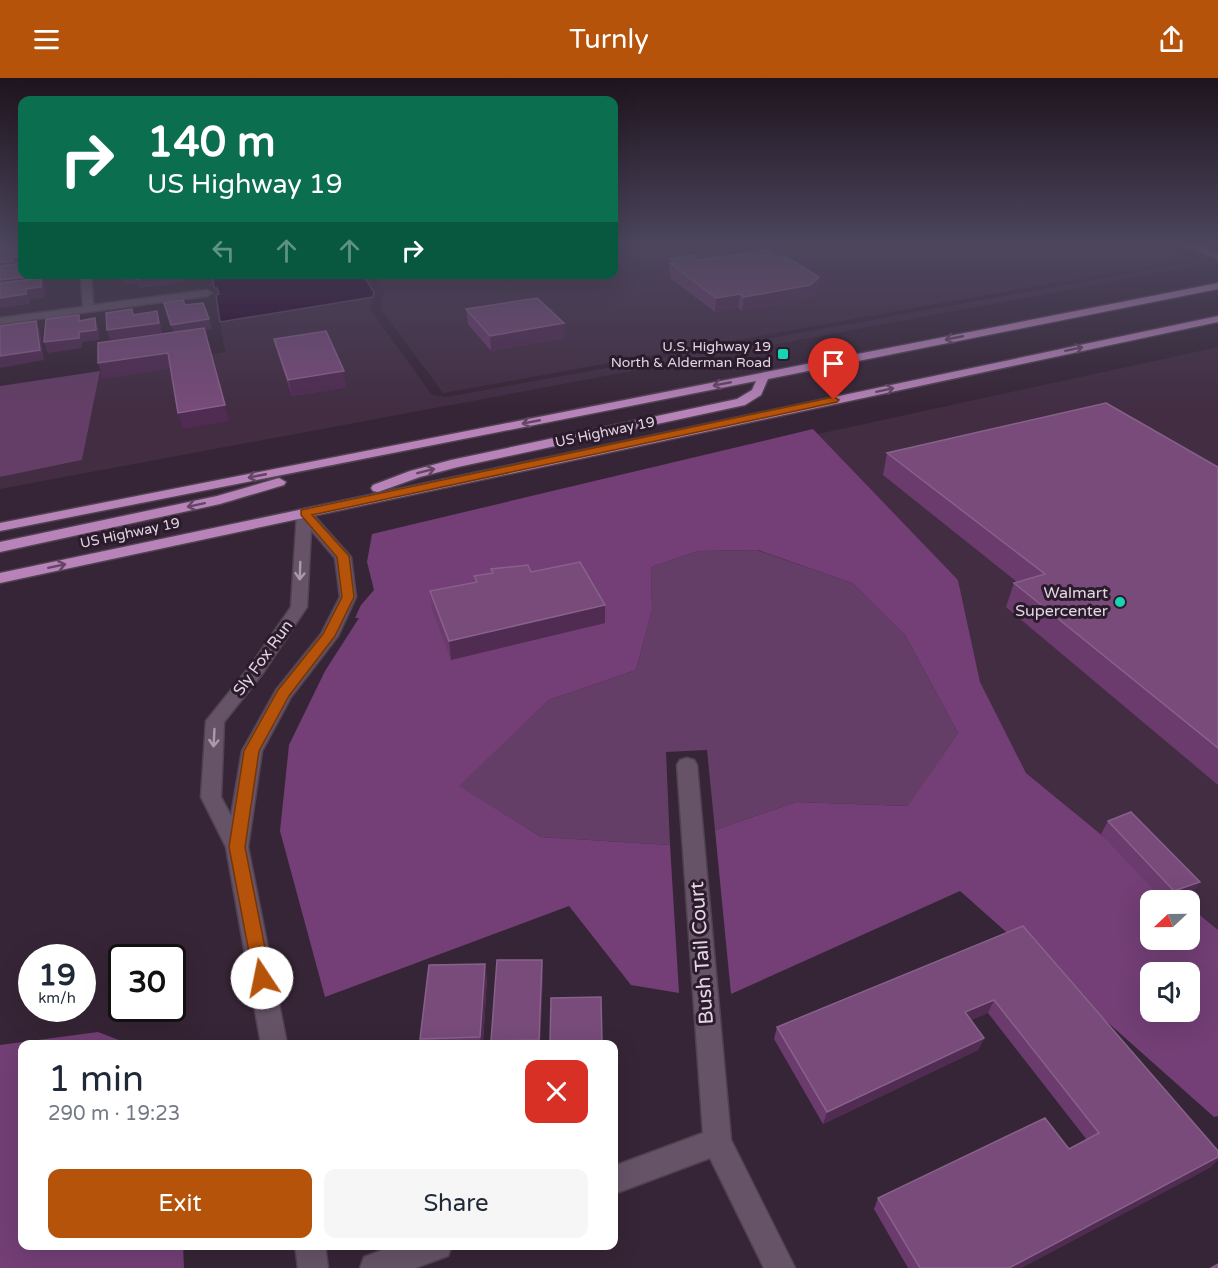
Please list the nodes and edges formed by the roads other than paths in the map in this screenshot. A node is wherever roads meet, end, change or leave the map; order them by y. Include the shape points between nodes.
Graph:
1 (87, 299) edge
2 (166, 299) edge
3 (1155, 299) edge
4 (88, 309) junction
5 (1218, 319) edge
6 (0, 321) edge
7 (763, 376) junction
8 (352, 457) junction
9 (332, 507) junction
10 (304, 513) junction
11 (0, 527) edge
12 (0, 547) edge
13 (0, 578) edge
14 (687, 765) dead end
15 (237, 847) junction
16 (273, 1040) edge
17 (717, 1142) junction
18 (618, 1179) edge
19 (311, 1250) edge
20 (424, 1250) edge
21 (313, 1268) edge
22 (375, 1268) edge
23 (780, 1268) edge

1 - 4 street
2 - 4 street
3 -> 7 highway, US Highway 19
4 - 6 street
9 -> 5 highway, US Highway 19
7 -> 8 highway, US Highway 19
9 -> 7 highway via 415,474 741,402 761,390
8 -> 11 highway, US Highway 19
8 -> 12 highway via 220,500
9 - 10 highway, US Highway 19
13 -> 10 highway, US Highway 19
10 -> 15 street, Sly Fox Run via 299,607 215,721 211,797
10 - 15 street, Sly Fox Run via 343,556 348,597 329,636 283,694 252,751
14 - 17 street, Bush Tail Court
15 - 16 street, Sly Fox Run
17 - 18 street
17 - 23 street
19 - 21 street
20 - 22 street

